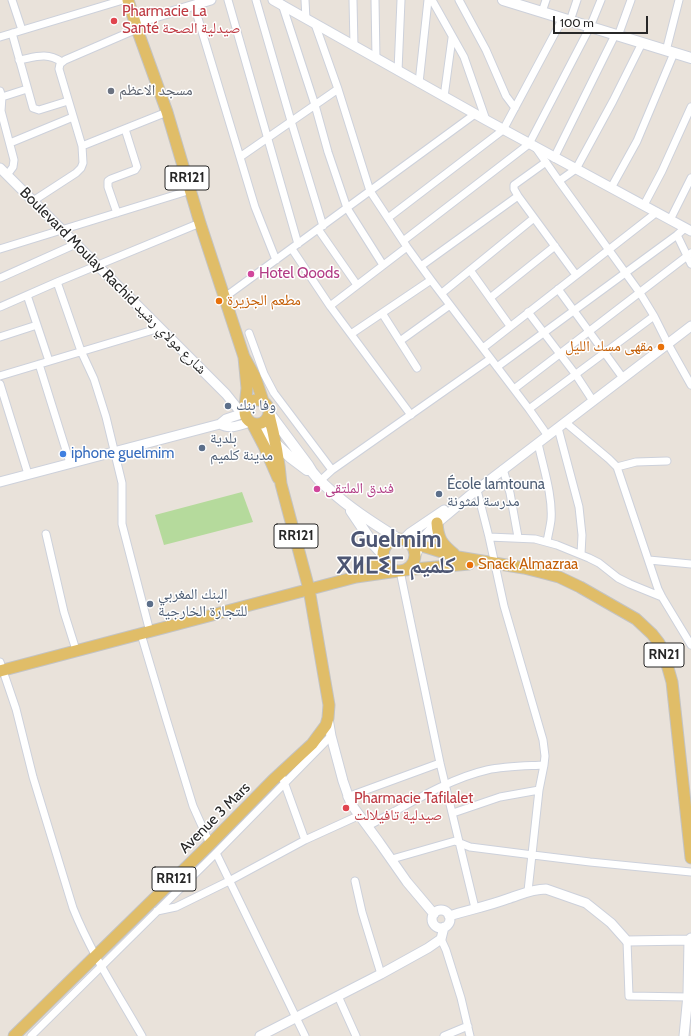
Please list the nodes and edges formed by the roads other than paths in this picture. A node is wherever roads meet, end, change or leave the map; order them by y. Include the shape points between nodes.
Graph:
1 (12, 0) edge
2 (123, 0) edge
3 (128, 0) edge
4 (211, 0) edge
5 (228, 0) edge
6 (256, 0) edge
7 (273, 0) edge
8 (305, 0) edge
9 (353, 0) edge
10 (375, 0) edge
11 (402, 0) edge
12 (428, 0) edge
13 (432, 0) edge
14 (459, 0) edge
15 (546, 0) edge
16 (576, 0) edge
17 (601, 0) edge
18 (631, 0) edge
19 (679, 0) edge
20 (508, 1) edge
21 (282, 3) edge
22 (194, 5) junction
23 (542, 12) junction
24 (306, 19) junction
25 (567, 20) junction
26 (315, 24) junction
27 (136, 26) junction
28 (590, 27) junction
29 (22, 30) junction
30 (12, 33) junction
31 (616, 35) junction
32 (0, 37) edge
33 (452, 38) junction
34 (642, 43) junction
35 (354, 46) junction
36 (670, 52) junction
37 (376, 58) junction
38 (691, 58) edge
39 (19, 60) junction
40 (62, 62) junction
41 (398, 71) junction
42 (419, 83) junction
43 (27, 89) junction
44 (338, 89) junction
45 (1, 94) edge
46 (444, 97) junction
47 (68, 101) junction
48 (315, 105) junction
49 (691, 107) edge
50 (515, 108) junction
51 (167, 112) junction
52 (475, 114) junction
53 (73, 117) junction
54 (486, 120) junction
55 (291, 122) junction
56 (125, 129) junction
57 (503, 130) junction
58 (268, 137) junction
59 (10, 143) junction
60 (532, 145) junction
61 (82, 146) junction
62 (240, 157) junction
63 (550, 160) junction
64 (576, 169) junction
65 (3, 172) edge
66 (691, 178) edge
67 (559, 181) junction
68 (611, 188) junction
69 (191, 190) junction
70 (370, 191) junction
71 (518, 196) junction
72 (33, 201) junction
73 (644, 205) junction
74 (346, 208) junction
75 (657, 212) junction
76 (117, 213) junction
77 (388, 218) junction
78 (534, 218) junction
79 (670, 220) junction
80 (200, 223) junction
81 (320, 227) junction
82 (688, 229) edge
83 (62, 230) junction
84 (677, 235) junction
85 (76, 244) junction
86 (298, 244) junction
87 (405, 244) junction
88 (555, 246) junction
89 (0, 249) edge
90 (292, 249) junction
91 (609, 251) junction
92 (689, 255) edge
93 (276, 260) junction
94 (691, 264) edge
95 (98, 266) junction
96 (383, 266) junction
97 (421, 266) junction
98 (470, 270) junction
99 (625, 273) junction
100 (576, 276) junction
101 (0, 278) edge
102 (431, 280) junction
103 (57, 282) junction
104 (357, 285) junction
105 (558, 289) junction
106 (442, 293) junction
107 (640, 293) junction
108 (27, 295) junction
109 (225, 297) junction
110 (490, 298) junction
111 (450, 305) junction
112 (330, 306) junction
113 (0, 307) edge
114 (575, 310) junction
115 (528, 312) junction
116 (382, 313) junction
117 (654, 316) junction
118 (37, 325) junction
119 (510, 326) junction
120 (691, 326) edge
121 (160, 328) junction
122 (589, 331) junction
123 (248, 333) dead end
124 (351, 334) junction
125 (544, 334) junction
126 (0, 337) edge
127 (400, 341) junction
128 (668, 344) junction
129 (483, 348) junction
130 (81, 352) junction
131 (606, 352) junction
132 (560, 354) junction
133 (244, 357) junction
134 (490, 359) junction
135 (49, 361) junction
136 (39, 364) junction
137 (497, 367) junction
138 (417, 368) dead end
139 (576, 375) junction
140 (0, 376) edge
141 (623, 378) junction
142 (0, 384) edge
143 (691, 385) edge
144 (514, 389) junction
145 (593, 401) junction
146 (263, 402) junction
147 (529, 409) junction
148 (247, 412) junction
149 (269, 414) junction
150 (411, 414) junction
151 (220, 424) junction
152 (561, 425) junction
153 (548, 436) junction
154 (538, 443) junction
155 (276, 444) junction
156 (114, 452) junction
157 (667, 461) dead end
158 (70, 463) junction
159 (617, 468) junction
160 (503, 469) junction
161 (332, 470) junction
162 (311, 472) junction
163 (28, 474) junction
164 (320, 481) junction
165 (0, 482) edge
166 (281, 484) junction
167 (475, 491) junction
168 (348, 506) junction
169 (437, 523) junction
170 (46, 534) dead end
171 (489, 537) junction
172 (518, 538) junction
173 (403, 540) junction
174 (547, 542) junction
175 (419, 545) junction
176 (581, 554) junction
177 (384, 556) junction
178 (414, 557) junction
179 (458, 557) junction
180 (649, 560) junction
181 (492, 564) junction
182 (691, 564) edge
183 (401, 570) junction
184 (356, 577) junction
185 (309, 589) junction
186 (662, 597) junction
187 (146, 633) junction
188 (691, 645) edge
189 (76, 650) junction
190 (1, 668) edge
191 (328, 718) junction
192 (331, 736) junction
193 (440, 763) junction
194 (544, 765) junction
195 (283, 778) junction
196 (445, 785) junction
197 (540, 790) junction
198 (347, 797) junction
199 (453, 813) junction
200 (360, 816) junction
201 (368, 826) junction
202 (305, 840) junction
203 (460, 842) junction
204 (213, 849) junction
205 (532, 855) junction
206 (691, 858) edge
207 (392, 859) junction
208 (691, 872) edge
209 (229, 881) junction
210 (355, 881) dead end
211 (528, 891) junction
212 (475, 908) junction
213 (157, 911) junction
214 (434, 914) junction
215 (449, 916) junction
216 (444, 927) junction
217 (441, 939) junction
218 (690, 939) edge
219 (628, 941) junction
220 (95, 956) junction
221 (102, 966) junction
222 (381, 974) junction
223 (338, 996) junction
224 (689, 996) edge
225 (296, 1017) junction
226 (468, 1026) junction
227 (14, 1036) edge
228 (31, 1036) edge
229 (142, 1036) edge
230 (260, 1036) edge
231 (305, 1036) edge
232 (356, 1036) edge
233 (444, 1036) edge
234 (470, 1036) edge
235 (684, 1036) edge

1 - 29 street
2 - 29 street
3 - 27 main road, RR121
4 - 22 street
5 - 58 street
6 - 55 street
7 - 21 street
8 - 24 street
9 - 35 street
10 - 37 street
11 - 41 street
12 - 42 street
13 - 33 street
14 - 50 street via 486,50 506,96
15 - 23 street
16 - 25 street
17 - 28 street
18 - 31 street
19 - 36 street
20 - 23 main road
21 - 24 street
21 - 48 street
22 - 27 street
22 - 62 street
23 - 25 main road
24 - 26 street
25 - 28 main road
25 - 50 street
26 - 35 street
26 - 44 street
27 - 40 street
27 - 51 main road, RR121
28 - 31 main road
28 - 60 street
29 - 30 street
30 - 32 street
30 - 39 street
31 - 34 main road
31 - 63 street
33 - 46 street
33 - 54 street via 466,63
34 - 36 main road
34 - 64 street
35 - 37 street
36 - 38 main road
36 - 68 street via 637,141
37 - 41 street
39 - 40 street via 42,55
39 - 43 street
40 - 47 street via 59,69
41 - 42 street
42 - 46 street
43 - 45 street
43 - 47 street via 31,104 36,110
44 - 48 street
44 - 70 street
45 - 59 street via 1,111
46 - 52 street
47 - 53 street
48 - 55 street
48 - 74 street
49 - 73 street
50 - 57 street
51 - 56 street
51 - 69 main road, RR121
52 - 54 street
52 - 70 street
53 - 59 street
53 - 61 street
54 - 57 street
55 - 58 street
55 - 81 street
56 - 61 street
56 - 76 street via 137,167 108,181
57 - 60 street
57 - 77 street
58 - 62 street
58 - 86 street
59 - 65 street via 14,164
60 - 63 street
60 - 87 street
61 - 72 street via 83,163 76,173
62 - 93 street via 255,207
63 - 64 street
63 - 67 street
63 - 71 street via 514,184
64 - 67 street
64 - 68 street
65 - 72 street, Boulevard Moulay Rachid شارع مولاي رشيد
66 - 79 street
67 - 91 street
68 - 73 street
69 - 76 street
69 - 80 main road, RR121
70 - 74 street
70 - 77 street
71 - 78 street
71 - 97 street
72 - 83 street, Boulevard Moulay Rachid شارع مولاي رشيد
73 - 75 street
74 - 81 street
74 - 96 street
75 - 79 street
75 - 91 street
76 - 83 street
77 - 87 street
78 - 88 street
78 - 98 street
79 - 82 street
80 - 95 street
80 - 109 main road, RR121
81 - 86 street
81 - 104 street
82 - 84 street
83 - 85 street, Boulevard Moulay Rachid شارع مولاي رشيد
83 - 89 street
84 - 92 street
84 - 99 street
85 - 95 street, Boulevard Moulay Rachid شارع مولاي رشيد
85 - 101 street
86 - 90 street
87 - 96 street
87 - 97 street
88 - 100 street
88 - 110 street
90 - 93 street
90 - 112 street
91 - 99 street
91 - 100 street
92 - 94 street
92 - 107 street
93 - 109 street
95 - 103 street
95 - 121 street, Boulevard Moulay Rachid شارع مولاي رشيد
96 - 104 street
97 - 102 street
98 - 106 street
98 - 110 street
99 - 107 street
99 - 114 street
100 - 105 street
102 - 106 street
102 - 116 street
103 - 108 street
103 - 130 street
104 - 112 street
105 - 114 street
105 - 115 street
106 - 111 street
107 - 117 street
107 - 122 street
108 - 113 street
108 - 118 street
109 - 133 main road, RR121
110 - 119 street
111 - 127 street
111 - 129 street
112 - 124 street
114 - 122 street
114 - 125 street
115 - 119 street
115 - 125 street
116 - 124 street
116 - 127 street
117 - 128 street
117 - 131 street
118 - 126 street
118 - 135 street
119 - 129 street
120 - 128 street
121 - 130 street
121 - 148 street, Boulevard Moulay Rachid شارع مولاي رشيد
122 - 131 street
122 - 132 street
123 - 161 street via 274,393
124 - 150 street
125 - 132 street
125 - 137 street
127 - 138 street
128 - 141 street
128 - 143 street
129 - 134 street
130 - 135 street
130 - 156 street via 104,409
131 - 139 street
131 - 141 street
132 - 139 street
132 - 144 street
133 - 146 main road, RR121 via 255,377
133 - 148 main road, RR121
134 - 137 street
134 - 150 street
135 - 136 street
136 - 140 street
136 - 158 street
137 - 144 street
139 - 145 street
139 - 147 street
141 - 145 street
142 - 163 street
144 - 147 street
145 - 152 street
146 - 148 main road via 256,400
146 - 149 main road, RR121 via 268,406
147 - 153 street
148 - 149 main road via 263,422
148 - 151 street
148 - 151 street via 228,427
148 - 155 main road
148 - 166 main road, RR121
149 - 155 main road, RR121
149 - 162 main road
150 - 161 street
151 - 156 street
152 - 153 street
152 - 159 street via 609,459
152 - 176 street via 579,507
153 - 154 street
154 - 160 street
154 - 174 street via 551,511
155 - 162 main road
155 - 166 main road, RR121
156 - 158 street
156 - 187 street via 122,483 122,524
157 - 159 street via 636,462
158 - 163 street
159 - 180 street
160 - 167 street
160 - 172 street
161 - 164 street
162 - 164 main road
163 - 165 street
164 - 168 main road
166 - 185 main road, RR121
167 - 169 street
167 - 171 street
167 - 173 street
168 - 173 main road
168 - 177 main road
169 - 175 street via 427,532
169 - 179 main road via 440,540
170 - 189 street via 64,612
171 - 172 street
171 - 181 street
172 - 174 street
173 - 175 main road, RN21
173 - 177 main road, RN21 via 390,542
173 - 178 main road via 414,550
174 - 176 street
175 - 178 street
175 - 179 main road, RN21
176 - 186 street via 599,563 618,578
177 - 183 main road via 388,567
177 - 184 main road, RN21
178 - 183 main road via 411,565
179 - 181 main road, RN21
180 - 182 street
180 - 186 street
181 - 183 main road, RN21 via 456,564
181 - 194 street via 543,740
181 - 206 main road, RN21 via 524,568 559,577 636,619 659,643 672,682
183 - 184 main road, RN21
183 - 193 street
184 - 185 main road, RN21
185 - 187 main road, RN21
185 - 191 main road, RR121 via 329,705
186 - 188 street
187 - 189 main road, RN21
187 - 204 street via 166,718 192,800
189 - 190 main road, RN21
190 - 220 street via 16,709 33,777 74,908
191 - 192 street
191 - 195 main road, Avenue 3 Mars / RR121 via 322,732
192 - 195 street
192 - 198 street
193 - 196 street
193 - 198 street
194 - 196 street via 487,770
194 - 197 street
195 - 202 street
195 - 204 main road, Avenue 3 Mars / RR121
196 - 199 street
196 - 201 street
197 - 199 street via 500,797
197 - 205 street
198 - 200 street
199 - 203 street
200 - 201 street
200 - 202 street
201 - 207 street
202 - 209 street
203 - 205 street via 470,847
203 - 207 street via 453,841
203 - 212 street
204 - 209 street
204 - 213 street
204 - 220 main road, Avenue 3 Mars / RR121
205 - 208 street
205 - 211 street
207 - 214 street via 407,882
209 - 213 street via 176,907
209 - 225 street
210 - 222 street
211 - 212 street
211 - 219 street via 546,889 586,902
212 - 215 street
213 - 221 street
214 - 215 street via 442,910
214 - 216 street via 434,924
215 - 216 street via 449,921
216 - 217 street
217 - 222 street
217 - 226 street
218 - 219 street
218 - 224 street
219 - 224 street via 629,996
220 - 221 street
220 - 227 main road, Avenue 3 Mars / RR121
221 - 228 street
221 - 229 street
222 - 223 street
223 - 225 street
223 - 232 street
224 - 235 street
225 - 230 street
225 - 231 street
226 - 233 street
226 - 234 street

